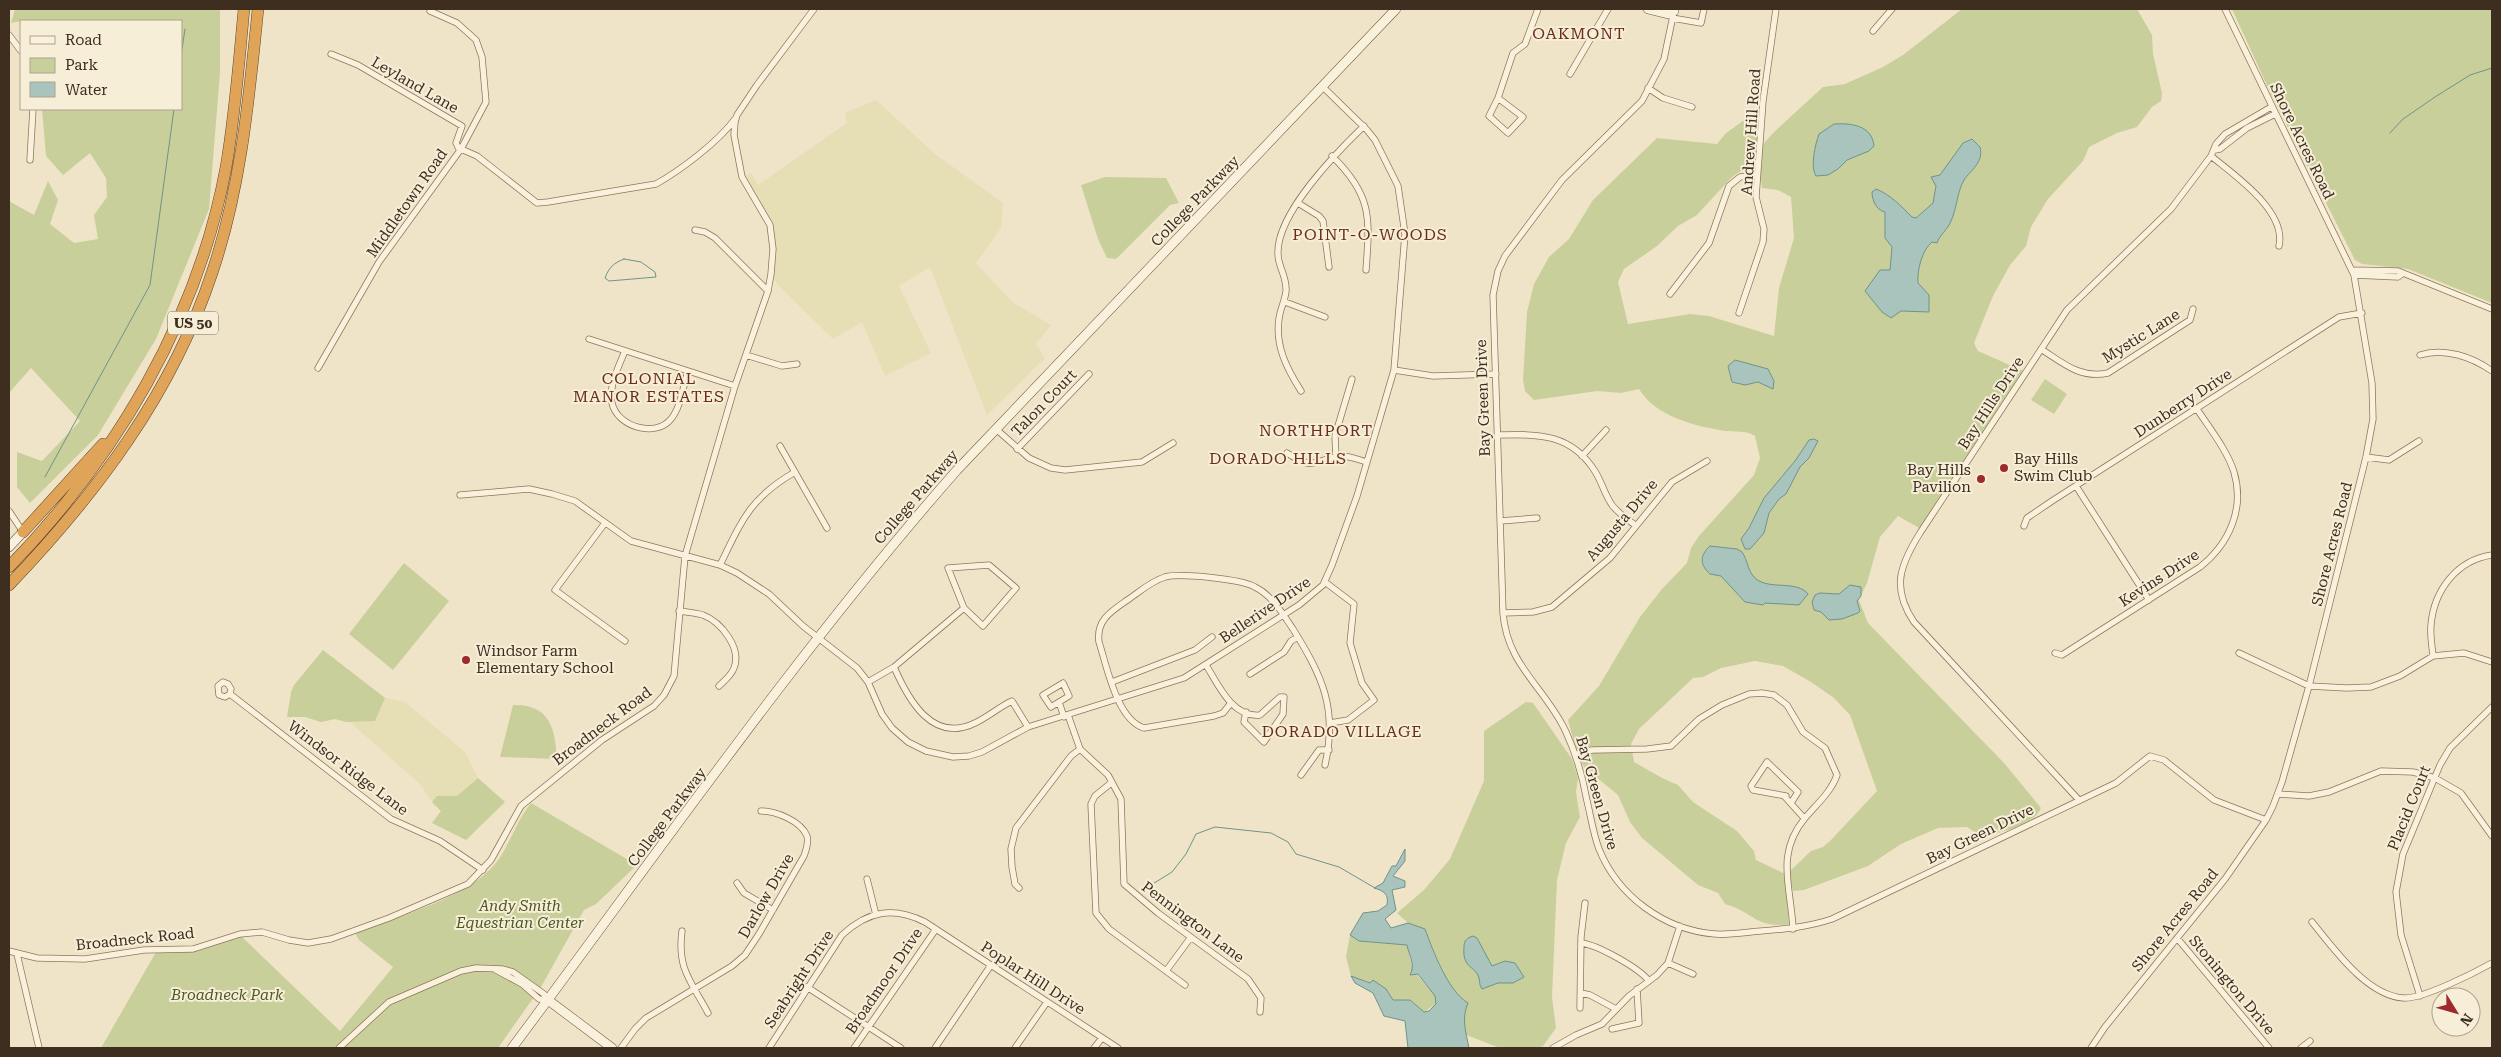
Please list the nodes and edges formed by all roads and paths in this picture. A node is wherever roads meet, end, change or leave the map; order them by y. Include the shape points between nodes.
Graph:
1 (244, 9) edge
2 (258, 9) edge
3 (814, 9) edge
4 (1396, 9) edge
5 (1538, 9) edge
6 (1608, 9) edge
7 (1648, 9) edge
8 (1704, 9) edge
9 (1776, 9) edge
10 (1892, 9) edge
11 (2225, 9) edge
12 (430, 12) dead end
13 (1673, 12) edge
14 (1873, 31) dead end
15 (9, 35) edge
16 (20, 49) edge
17 (331, 54) dead end
18 (1570, 74) dead end
19 (1323, 87) junction
20 (1648, 88) junction
21 (1498, 98) junction
22 (1692, 107) dead end
23 (2271, 107) junction
24 (33, 110) edge
25 (2275, 114) junction
26 (737, 115) junction
27 (1364, 126) junction
28 (460, 150) junction
29 (2213, 153) junction
30 (1332, 156) junction
31 (30, 160) dead end
32 (1757, 175) junction
33 (1298, 203) junction
34 (695, 230) dead end
35 (2279, 246) dead end
36 (1330, 267) dead end
37 (1366, 270) dead end
38 (2353, 272) junction
39 (768, 291) junction
40 (1670, 294) dead end
41 (1285, 302) junction
42 (2193, 309) dead end
43 (2492, 309) edge
44 (1739, 313) dead end
45 (2362, 313) junction
46 (1325, 316) dead end
47 (589, 339) dead end
48 (2041, 349) junction
49 (625, 351) junction
50 (746, 355) junction
51 (2420, 355) dead end
52 (156, 364) junction
53 (797, 364) dead end
54 (318, 368) dead end
55 (1394, 370) junction
56 (688, 371) junction
57 (2492, 371) edge
58 (1089, 374) dead end
59 (1496, 374) junction
60 (1352, 379) dead end
61 (735, 386) junction
62 (1301, 391) dead end
63 (2197, 409) junction
64 (996, 429) junction
65 (1606, 430) dead end
66 (1497, 435) junction
67 (2419, 441) dead end
68 (1173, 443) dead end
69 (780, 446) dead end
70 (1017, 448) junction
71 (1288, 453) dead end
72 (1582, 456) junction
73 (2366, 457) junction
74 (1336, 458) junction
75 (1707, 461) dead end
76 (1367, 462) junction
77 (795, 472) junction
78 (2076, 486) junction
79 (460, 495) dead end
80 (9, 511) edge
81 (1537, 518) dead end
82 (1500, 520) junction
83 (605, 524) junction
84 (1635, 525) junction
85 (2024, 526) dead end
86 (827, 528) dead end
87 (23, 532) junction
88 (9, 547) edge
89 (2492, 555) edge
90 (685, 556) junction
91 (720, 565) junction
92 (9, 567) edge
93 (1324, 582) junction
94 (9, 585) edge
95 (2149, 600) junction
96 (964, 608) junction
97 (680, 611) junction
98 (1503, 613) junction
99 (1284, 615) junction
100 (1212, 637) dead end
101 (1298, 637) junction
102 (817, 638) junction
103 (625, 641) dead end
104 (2055, 653) dead end
105 (2239, 653) dead end
106 (2433, 656) junction
107 (2492, 662) edge
108 (1206, 665) junction
109 (894, 667) junction
110 (1250, 674) dead end
111 (868, 682) junction
112 (1112, 682) junction
113 (719, 686) dead end
114 (2309, 686) junction
115 (230, 694) dead end
116 (1118, 700) junction
117 (1059, 702) junction
118 (1231, 703) junction
119 (2492, 707) edge
120 (1246, 712) junction
121 (1066, 716) junction
122 (1330, 723) junction
123 (1028, 727) junction
124 (1080, 749) junction
125 (1329, 750) junction
126 (1575, 755) junction
127 (1325, 765) dead end
128 (1301, 775) dead end
129 (2435, 778) junction
130 (1111, 783) junction
131 (2278, 794) junction
132 (2079, 800) junction
133 (1791, 803) junction
134 (761, 811) dead end
135 (1804, 818) junction
136 (2266, 820) junction
137 (2492, 836) edge
138 (482, 870) junction
139 (867, 879) dead end
140 (737, 883) dead end
141 (1019, 888) dead end
142 (1585, 903) dead end
143 (773, 910) junction
144 (876, 914) junction
145 (2312, 922) dead end
146 (1680, 926) junction
147 (936, 929) junction
148 (1793, 929) junction
149 (682, 931) dead end
150 (1191, 938) junction
151 (2177, 938) junction
152 (1581, 943) junction
153 (9, 951) edge
154 (17, 954) junction
155 (1668, 962) junction
156 (2492, 963) edge
157 (991, 965) junction
158 (1166, 971) junction
159 (1693, 974) dead end
160 (1649, 981) junction
161 (1185, 985) dead end
162 (807, 987) junction
163 (695, 988) junction
164 (1638, 989) junction
165 (1581, 993) junction
166 (2420, 996) junction
167 (548, 1000) junction
168 (1047, 1002) junction
169 (1580, 1008) dead end
170 (1616, 1009) junction
171 (1260, 1012) dead end
172 (708, 1013) dead end
173 (868, 1026) junction
174 (1612, 1029) dead end
175 (1102, 1038) junction
176 (2310, 1041) dead end
177 (39, 1048) edge
178 (339, 1048) edge
179 (512, 1048) edge
180 (612, 1048) edge
181 (621, 1048) edge
182 (769, 1048) edge
183 (854, 1048) edge
184 (901, 1048) edge
185 (935, 1048) edge
186 (1015, 1048) edge
187 (1094, 1048) edge
188 (1118, 1048) edge
189 (1552, 1048) edge
190 (2091, 1048) edge
191 (2269, 1048) edge
192 (2301, 1048) edge

1 - 52 highway, US 50 via 228,151 213,220 189,294
2 - 94 highway, US 50 via 242,148 212,273 188,335 146,414 110,468 74,515
3 - 26 street
4 - 19 main road, College Parkway
5 - 21 street via 1526,44 1514,53
6 - 18 street
7 - 13 main road via 1668,14
8 - 13 street via 1701,23
9 - 32 street, Andrew Hill Road
10 - 14 street
11 - 23 street, Shore Acres Road
12 - 28 street, Leyland Lane via 458,23 476,40 482,57 486,102
13 - 20 street, Bay Green Drive via 1664,59
15 - 16 street
17 - 28 street, Leyland Lane via 358,65 462,126 456,143
19 - 27 street, Bellerive Drive
19 - 64 main road, College Parkway
20 - 22 street via 1664,98
20 - 59 street, Bay Green Drive via 1632,110 1562,180 1505,256 1492,295
21 - 21 street via 1489,116 1508,133 1523,117
23 - 25 street, Shore Acres Road
23 - 29 street, Bay Hills Drive via 2226,134 2216,144
24 - 31 street
25 - 29 street, Bay Hills Drive via 2247,128
25 - 38 street, Shore Acres Road
26 - 28 street, Middletown Road via 718,138 671,176 656,184 548,202 537,203 477,156
26 - 39 street, Broadneck Road via 734,135 742,177 770,225 773,249
27 - 30 street
27 - 55 street, Bellerive Drive via 1375,140 1398,186 1405,234
28 - 54 street, Middletown Road via 379,262
29 - 35 street via 2267,206 2281,236
29 - 48 street, Bay Hills Drive via 2171,209 2066,310
30 - 33 street
30 - 37 street via 1355,180 1368,211
32 - 40 street via 1740,177 1729,186 1709,243
32 - 44 street, Andrew Hill Road via 1756,197 1763,223 1763,242
33 - 36 street via 1322,221
33 - 41 street via 1278,253 1287,282
34 - 39 street via 715,238
38 - 43 street via 2398,271
38 - 45 street, Shore Acres Road
39 - 50 street, Broadneck Road
41 - 46 street
41 - 62 street via 1281,306 1278,323 1280,346 1286,366
42 - 48 street, Mystic Lane via 2190,320 2108,373 2094,376 2079,373
45 - 63 street, Dunberry Drive via 2339,316
45 - 73 street, Shore Acres Road via 2373,398
47 - 49 street
48 - 132 street, Bay Hills Drive via 1908,552 1900,585 1904,603 1914,622
49 - 56 street
49 - 56 street via 610,396 616,413 624,422 649,430 667,424 675,414
50 - 53 street via 782,366
50 - 61 street, Broadneck Road
51 - 57 street via 2434,351 2450,353
52 - 87 highway via 147,373 103,444
52 - 92 highway, US 50 via 132,411 95,467 48,526
55 - 59 street via 1433,376
55 - 76 street, Bellerive Drive
56 - 61 street
58 - 70 street, Talon Court
59 - 66 street, Bay Green Drive
60 - 74 street via 1335,436
61 - 90 street, Broadneck Road
63 - 78 street, Dunberry Drive
63 - 95 street, Kevins Drive via 2233,470 2238,492 2234,520 2226,540 2211,559
64 - 70 street
64 - 102 main road, College Parkway via 922,509
65 - 72 street
66 - 72 street via 1549,436
66 - 82 street, Bay Green Drive
67 - 73 street via 2389,460
68 - 70 street via 1142,462 1065,470 1040,464
69 - 77 street
71 - 74 street via 1308,463
72 - 84 street via 1613,506
73 - 114 street, Shore Acres Road
74 - 76 street via 1344,456
75 - 84 street, Augusta Drive via 1672,482
76 - 93 street, Bellerive Drive via 1355,503
77 - 86 street
77 - 91 street via 775,483 754,502
78 - 85 street, Dunberry Drive via 2027,518
78 - 95 street
79 - 83 street, Bellerive Drive via 530,489 575,501
80 - 87 street
81 - 82 street
82 - 98 street, Bay Green Drive
83 - 90 street, Bellerive Drive via 631,541
83 - 103 street via 556,590
84 - 98 street, Augusta Drive via 1602,567 1552,607 1533,612
87 - 88 main road
89 - 106 street via 2464,564 2449,578 2436,599 2431,626
90 - 91 street, Bellerive Drive
90 - 97 street, Broadneck Road
91 - 102 street, Bellerive Drive via 758,586
93 - 99 street, Bellerive Drive via 1312,596
93 - 122 street via 1354,604 1350,643 1362,683 1374,700 1348,720
95 - 104 street, Kevins Drive via 2062,655
96 - 96 street via 983,626 1016,588 989,565 948,568
96 - 109 street
97 - 113 street via 703,615 716,623 730,640 735,666
97 - 138 street, Broadneck Road via 674,676 664,695 654,706 602,740 521,806
98 - 126 street, Bay Green Drive via 1512,651 1556,713
99 - 101 street
99 - 108 street, Bellerive Drive
99 - 112 street via 1267,595 1248,583 1165,577 1112,610 1102,621 1099,642
100 - 112 street via 1195,650
101 - 110 street via 1284,652
101 - 122 street via 1322,679
102 - 111 street, Bellerive Drive via 857,668
102 - 167 main road, College Parkway
105 - 114 street
106 - 107 street via 2464,653
106 - 114 street via 2400,676 2372,687
108 - 116 street, Bellerive Drive via 1179,680
108 - 118 street
109 - 111 street
109 - 123 street via 913,704 932,722 963,727 1012,701
111 - 123 street, Bellerive Drive via 892,728 908,742 926,750 953,757 969,756
112 - 116 street
114 - 131 street, Shore Acres Road
115 - 138 street, Windsor Ridge Lane via 391,819 440,841
116 - 118 street via 1129,718 1144,728 1214,716 1223,713
116 - 121 street, Bellerive Drive
117 - 117 street via 1069,696 1063,683 1043,695 1051,707
117 - 121 street, Pennington Lane
118 - 120 street
119 - 129 street, Placid Court via 2450,748
120 - 120 street via 1244,722 1264,742 1283,714 1284,697 1260,715
121 - 123 street, Bellerive Drive
121 - 124 street, Pennington Lane
122 - 125 street
124 - 130 street, Pennington Lane via 1108,775
124 - 141 street via 1071,756 1016,828 1011,849 1012,867
125 - 127 street
125 - 128 street via 1319,750
126 - 135 street via 1592,750 1671,746 1699,719 1722,705 1749,694 1774,696 1786,705 1803,732 1826,748 1837,775 1829,790
126 - 146 street, Bay Green Drive via 1595,840 1607,866 1639,903 1656,916
129 - 131 street via 2392,770 2372,774 2320,794
129 - 137 street via 2460,793
129 - 166 street, Placid Court via 2403,854 2396,892 2401,934
130 - 150 street, Pennington Lane via 1121,798 1124,884
130 - 158 street via 1095,796 1091,804 1096,913 1108,929
131 - 136 street, Shore Acres Road
132 - 136 street, Bay Green Drive via 2116,783 2144,760 2156,756 2214,800
132 - 148 street, Bay Green Drive via 1832,919
133 - 133 street via 1786,796 1753,790 1751,786 1766,762 1798,792
133 - 135 street
134 - 143 street, Darlow Drive via 779,814 799,827 808,840 804,856
135 - 148 street via 1792,836 1785,862
136 - 151 street, Shore Acres Road via 2225,879
138 - 154 street, Broadneck Road via 468,884 425,904 331,939 308,943 262,932 240,934 193,949 144,950 85,959 37,958
139 - 144 street
140 - 143 street via 749,896
142 - 152 street
143 - 163 street, Darlow Drive via 742,958
144 - 147 street, Seabright Drive via 903,913
144 - 162 street, Seabright Drive via 856,923 842,935
145 - 166 street via 2373,987 2393,996
146 - 148 street, Bay Green Drive via 1716,934
146 - 155 street
147 - 157 street, Poplar Hill Drive
147 - 173 street, Broadmoor Drive
149 - 163 street via 680,957
150 - 158 street
150 - 171 street, Pennington Lane via 1248,979 1261,998
151 - 190 street, Shore Acres Road
151 - 191 street, Stonington Drive
152 - 160 street via 1641,973
152 - 165 street
153 - 154 street, Broadneck Road
154 - 177 street
155 - 159 street
155 - 160 street
156 - 166 street
157 - 168 street, Poplar Hill Drive
157 - 185 street
158 - 161 street
160 - 164 street
162 - 173 street
162 - 182 street, Seabright Drive
163 - 172 street
163 - 181 street, Darlow Drive via 646,1018
164 - 170 street
164 - 174 street via 1639,1022
165 - 169 street
165 - 170 street via 1590,994
167 - 178 street via 539,998 522,984 494,969 461,971 395,999
167 - 179 main road, College Parkway
167 - 180 main road
168 - 175 street, Poplar Hill Drive
168 - 186 street
170 - 189 street via 1602,1024
173 - 183 street, Broadmoor Drive
173 - 184 street
175 - 187 street
175 - 188 street, Poplar Hill Drive
176 - 192 street

